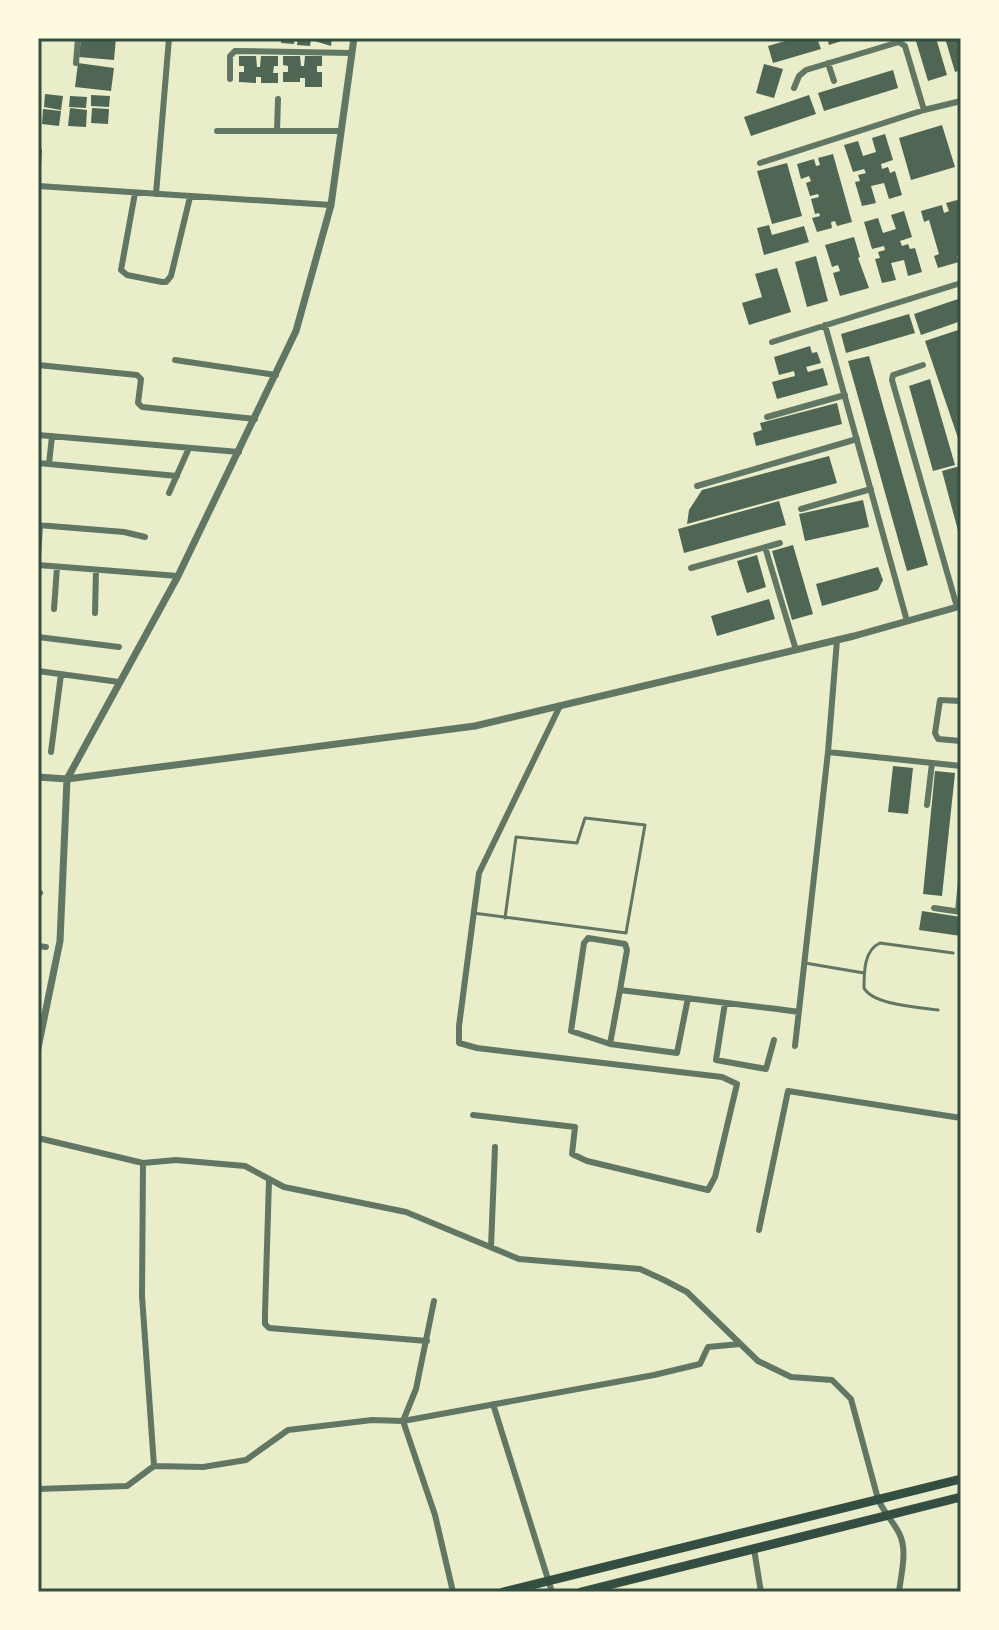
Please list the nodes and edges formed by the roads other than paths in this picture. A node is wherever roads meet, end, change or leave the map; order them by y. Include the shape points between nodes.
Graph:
1 (78, 38) edge
2 (169, 38) edge
3 (354, 38) edge
4 (352, 53) junction
5 (76, 63) dead end
6 (828, 63) junction
7 (230, 79) dead end
8 (834, 81) dead end
9 (794, 88) dead end
10 (278, 99) dead end
11 (961, 101) edge
12 (924, 110) junction
13 (217, 131) dead end
14 (277, 131) junction
15 (341, 131) junction
16 (760, 163) dead end
17 (38, 186) edge
18 (38, 193) edge
19 (135, 193) junction
20 (156, 194) junction
21 (190, 197) junction
22 (331, 205) junction
23 (961, 283) edge
24 (825, 325) junction
25 (772, 342) dead end
26 (175, 360) dead end
27 (38, 365) edge
28 (923, 365) dead end
29 (276, 375) junction
30 (845, 395) junction
31 (767, 417) dead end
32 (255, 419) junction
33 (38, 435) edge
34 (52, 436) junction
35 (857, 439) junction
36 (189, 448) junction
37 (239, 452) junction
38 (38, 463) edge
39 (49, 464) junction
40 (177, 476) junction
41 (697, 486) dead end
42 (871, 489) junction
43 (169, 493) dead end
44 (801, 509) dead end
45 (39, 525) edge
46 (145, 537) dead end
47 (780, 543) dead end
48 (765, 547) junction
49 (38, 557) edge
50 (38, 565) edge
51 (57, 567) junction
52 (691, 568) dead end
53 (96, 570) junction
54 (178, 576) junction
55 (959, 607) edge
56 (54, 609) dead end
57 (95, 613) dead end
58 (907, 621) junction
59 (38, 637) edge
60 (837, 640) junction
61 (119, 647) dead end
62 (796, 650) junction
63 (38, 671) edge
64 (61, 674) junction
65 (119, 682) junction
66 (961, 701) edge
67 (560, 706) junction
68 (961, 741) edge
69 (51, 752) dead end
70 (828, 752) junction
71 (932, 763) junction
72 (961, 766) edge
73 (38, 777) edge
74 (67, 779) junction
75 (927, 805) dead end
76 (961, 881) edge
77 (934, 908) dead end
78 (959, 911) edge
79 (473, 913) junction
80 (505, 918) junction
81 (38, 946) edge
82 (46, 947) dead end
83 (953, 953) dead end
84 (805, 963) junction
85 (864, 973) junction
86 (620, 990) junction
87 (688, 998) junction
88 (725, 1003) junction
89 (938, 1010) dead end
90 (799, 1012) junction
91 (774, 1040) dead end
92 (610, 1044) junction
93 (795, 1046) dead end
94 (38, 1048) edge
95 (473, 1115) dead end
96 (961, 1118) edge
97 (38, 1138) edge
98 (495, 1147) dead end
99 (143, 1163) junction
100 (269, 1180) junction
101 (759, 1230) dead end
102 (491, 1247) junction
103 (434, 1301) dead end
104 (427, 1341) junction
105 (740, 1344) junction
106 (493, 1404) junction
107 (403, 1421) junction
108 (154, 1466) junction
109 (961, 1479) edge
110 (38, 1489) edge
111 (961, 1497) edge
112 (878, 1499) junction
113 (885, 1515) junction
114 (754, 1549) junction
115 (548, 1581) junction
116 (453, 1592) edge
117 (503, 1592) edge
118 (552, 1592) edge
119 (581, 1592) edge
120 (761, 1592) edge
121 (899, 1592) edge

1 - 5 street
2 - 20 street
3 - 4 street
4 - 7 street via 235,51 230,56
4 - 15 street
6 - 8 street
6 - 9 street via 801,73
6 - 12 street via 899,42 905,46
10 - 14 street
11 - 12 street
12 - 16 street
13 - 14 street
14 - 15 street
15 - 22 street
17 - 18 street
17 - 19 street
19 - 20 street
19 - 21 street via 121,270 162,282 171,276
20 - 21 street
21 - 22 street
22 - 29 street via 296,331
23 - 24 street
24 - 25 street
24 - 30 street
26 - 29 street
27 - 32 street via 137,375 142,407
28 - 55 street via 893,375 892,380
29 - 32 street
30 - 31 street
30 - 35 street
32 - 37 street
33 - 34 street
34 - 36 street
34 - 39 street
35 - 41 street
35 - 42 street
36 - 37 street
36 - 40 street
37 - 54 street
38 - 39 street
39 - 40 street
40 - 43 street
42 - 44 street
42 - 58 street
45 - 46 street
45 - 49 street
47 - 48 street
48 - 52 street
48 - 62 street
50 - 51 street
51 - 53 street
51 - 56 street
53 - 54 street
53 - 57 street
54 - 65 street
55 - 58 street
58 - 60 street
59 - 61 street
60 - 62 street
60 - 70 street
62 - 67 street
63 - 64 street
64 - 65 street
64 - 69 street
65 - 74 street
66 - 68 street via 940,700 935,733 938,739
67 - 74 street via 475,726
67 - 79 street via 479,873
70 - 71 street
70 - 84 street
71 - 72 street
71 - 75 street
73 - 74 street
74 - 94 street via 60,941
76 - 78 street
77 - 78 street
79 - 80 lane
79 - 95 street via 459,1043 722,1077 737,1084 708,1190 572,1154 575,1127
80 - 80 lane via 626,933 645,825 585,818 577,843 516,837
81 - 82 street
83 - 85 lane via 880,943 869,953
84 - 85 lane
84 - 90 street
85 - 89 lane via 865,992 874,998
86 - 87 street
86 - 92 street
86 - 92 street via 625,944 588,938 571,1031
87 - 88 street
87 - 92 street via 677,1053
88 - 90 street
88 - 91 street via 716,1060 766,1069
90 - 93 street
96 - 101 street via 788,1091
97 - 99 street
98 - 102 street
99 - 100 street via 245,1166
99 - 108 street via 142,1296
100 - 102 street via 406,1212
100 - 104 street via 265,1324
102 - 105 street via 519,1259 640,1269 687,1292
103 - 104 street
104 - 107 street
105 - 106 street via 708,1347 700,1364
105 - 112 street via 758,1361 791,1377 832,1380 851,1399
106 - 107 street
106 - 115 street
107 - 108 street via 288,1430 246,1460 203,1467
107 - 116 street via 435,1515
108 - 110 street via 127,1486
109 - 112 main road
111 - 113 main road
112 - 113 street
112 - 115 main road
113 - 114 main road
113 - 121 street via 904,1547
114 - 119 main road
114 - 120 street
115 - 117 main road
115 - 118 street

